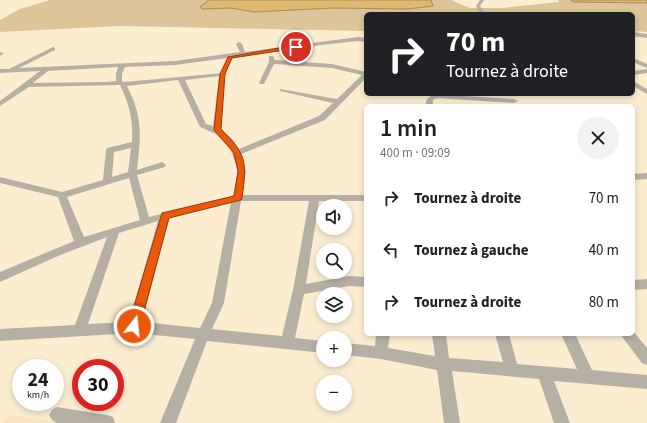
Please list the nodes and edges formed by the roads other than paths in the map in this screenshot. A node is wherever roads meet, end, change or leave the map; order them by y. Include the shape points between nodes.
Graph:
1 (482, 0) edge
2 (482, 12) edge
3 (635, 34) edge
4 (647, 36) edge
5 (364, 40) edge
6 (239, 44) dead end
7 (53, 50) dead end
8 (270, 51) junction
9 (244, 55) junction
10 (635, 61) edge
11 (272, 62) junction
12 (647, 62) edge
13 (640, 63) junction
14 (226, 65) junction
15 (122, 66) junction
16 (647, 66) edge
17 (46, 69) junction
18 (0, 71) edge
19 (10, 71) junction
20 (647, 71) edge
21 (635, 73) edge
22 (364, 74) edge
23 (364, 77) edge
24 (181, 79) junction
25 (121, 83) junction
26 (262, 83) dead end
27 (635, 84) edge
28 (27, 85) junction
29 (282, 90) dead end
30 (647, 92) edge
31 (443, 96) edge
32 (339, 102) junction
33 (0, 104) edge
34 (515, 104) edge
35 (217, 130) junction
36 (136, 144) junction
37 (238, 153) junction
38 (162, 165) dead end
39 (132, 173) junction
40 (647, 176) edge
41 (635, 177) edge
42 (0, 180) edge
43 (107, 181) junction
44 (62, 195) junction
45 (238, 198) junction
46 (364, 198) edge
47 (314, 199) junction
48 (165, 216) junction
49 (145, 221) junction
50 (115, 230) junction
51 (80, 242) junction
52 (0, 277) edge
53 (364, 282) edge
54 (647, 284) edge
55 (635, 285) edge
56 (300, 290) junction
57 (134, 326) junction
58 (80, 329) junction
59 (0, 335) edge
60 (203, 335) junction
61 (383, 336) edge
62 (439, 336) edge
63 (503, 336) edge
64 (569, 336) edge
65 (629, 336) edge
66 (287, 343) junction
67 (316, 346) edge
68 (352, 350) edge
69 (381, 354) junction
70 (647, 358) edge
71 (443, 364) junction
72 (512, 370) junction
73 (544, 373) junction
74 (587, 376) junction
75 (647, 382) edge
76 (57, 415) dead end
77 (107, 423) edge
78 (168, 423) edge
79 (452, 423) edge
80 (562, 423) edge

1 - 2 street via 478,6
3 - 4 street
5 - 8 street
6 - 9 street
7 - 19 street
8 - 9 street
8 - 11 street
9 - 14 street
10 - 13 street
11 - 22 street via 340,68
11 - 26 street
12 - 13 street
13 - 16 street
14 - 15 street via 175,63
14 - 24 street
14 - 35 street
15 - 17 street
15 - 25 street via 119,74
17 - 19 street
17 - 28 street
18 - 19 street
20 - 21 street
23 - 32 street
24 - 25 street
24 - 35 street via 203,125
25 - 28 street
25 - 36 street via 132,102
27 - 30 street
28 - 33 street
29 - 32 street
31 - 34 street
32 - 37 street via 322,118
35 - 37 street
36 - 39 street
36 - 43 street via 110,150
37 - 45 street via 242,171
38 - 39 street
39 - 43 street
39 - 49 street
40 - 41 street
42 - 44 street
43 - 44 street
44 - 51 street
45 - 47 street
45 - 48 street
45 - 60 street via 218,303
46 - 47 street
47 - 56 street
48 - 49 street
48 - 57 street
49 - 50 street
50 - 51 street
50 - 58 street
51 - 52 street
53 - 56 street via 349,281
54 - 55 street
56 - 66 street
57 - 58 street
57 - 60 street
58 - 59 street
60 - 66 street
60 - 78 street
61 - 69 street
62 - 71 street
63 - 72 street
64 - 74 street
65 - 70 street
66 - 67 street
68 - 69 street
69 - 71 street
71 - 72 street
71 - 79 street
72 - 73 street
73 - 74 street
73 - 80 street
74 - 75 street
76 - 77 street

